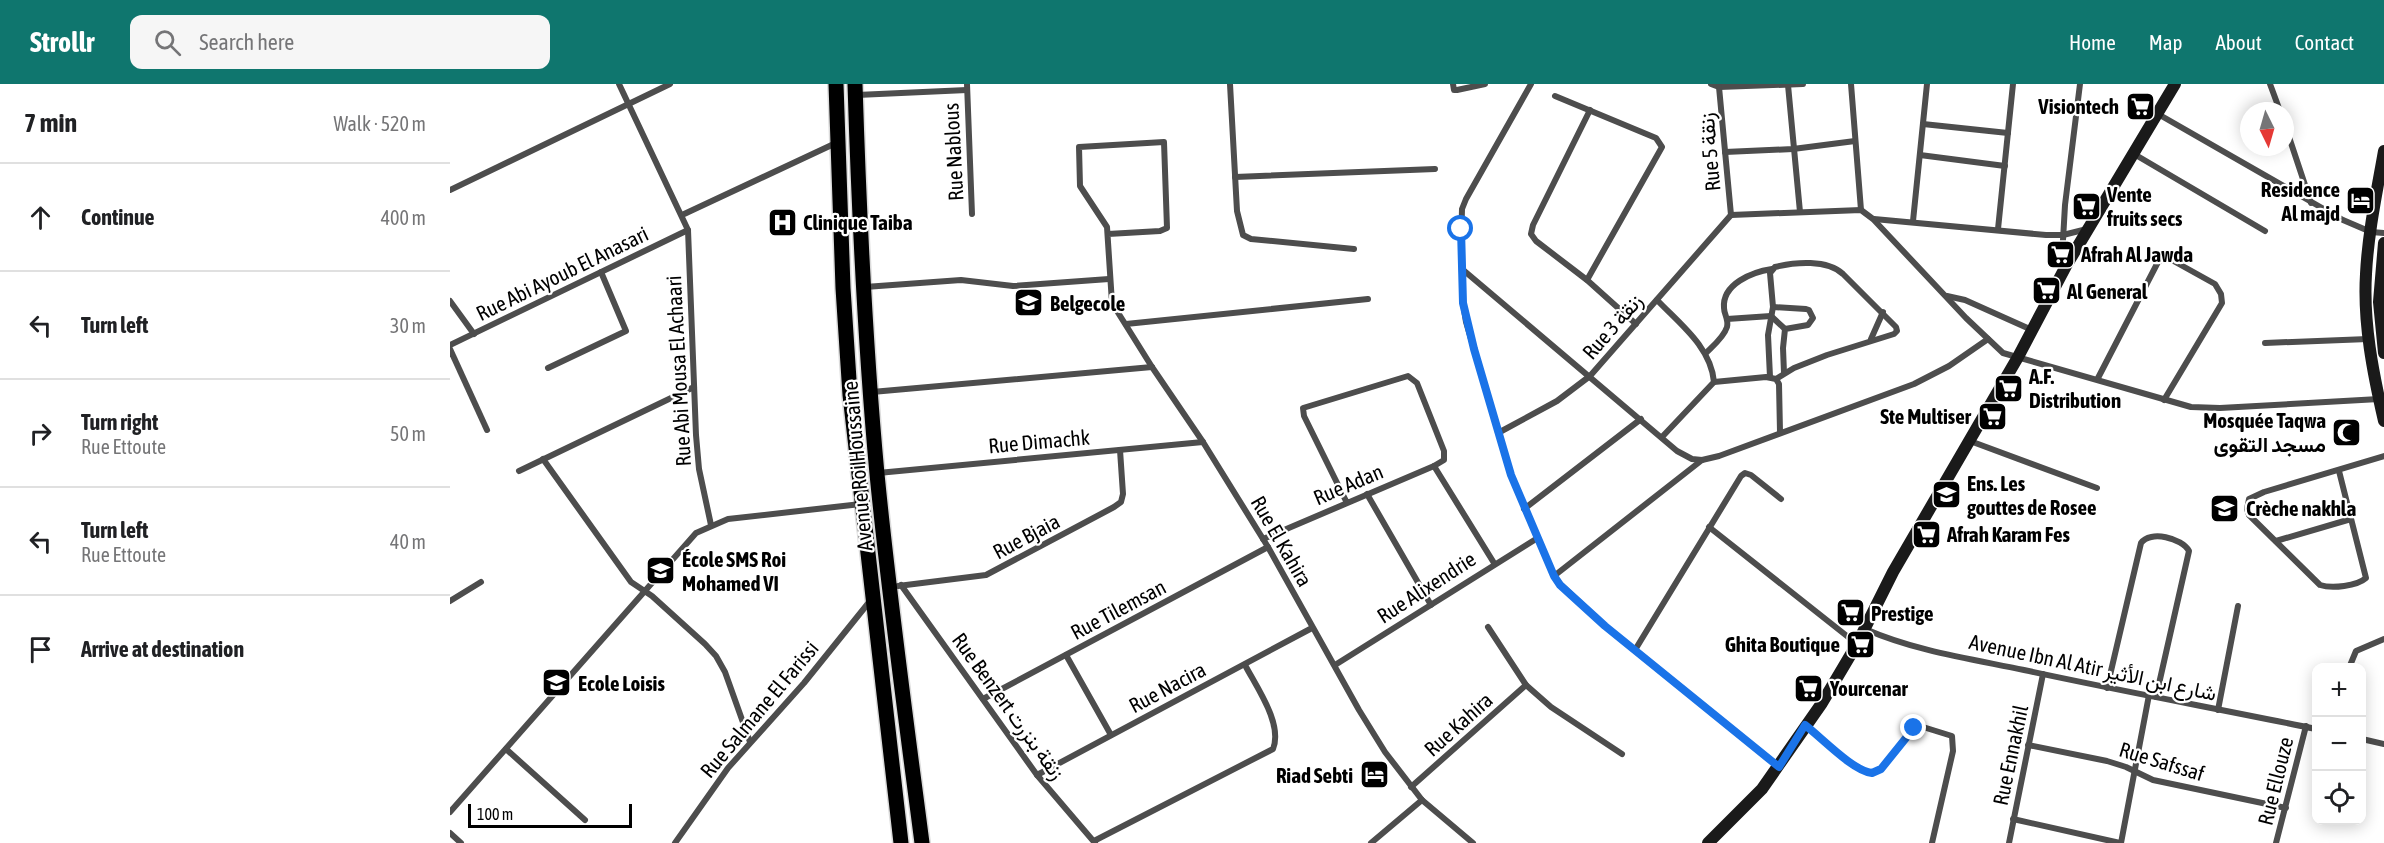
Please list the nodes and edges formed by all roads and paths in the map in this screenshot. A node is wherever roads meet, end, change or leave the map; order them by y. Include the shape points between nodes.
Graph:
1 (619, 84) edge
2 (670, 84) edge
3 (836, 84) edge
4 (1230, 84) edge
5 (1453, 84) edge
6 (1485, 84) edge
7 (1711, 84) edge
8 (1803, 84) edge
9 (1851, 84) edge
10 (1927, 84) edge
11 (2013, 84) edge
12 (2080, 84) edge
13 (2175, 84) edge
14 (2270, 84) edge
15 (1788, 85) edge
16 (1529, 86) edge
17 (967, 87) edge
18 (1719, 87) junction
19 (855, 89) edge
20 (1555, 96) dead end
21 (2277, 102) edge
22 (628, 104) junction
23 (1590, 110) junction
24 (2158, 114) junction
25 (1923, 124) junction
26 (2008, 133) junction
27 (838, 141) junction
28 (1855, 141) junction
29 (1793, 149) junction
30 (2384, 151) edge
31 (1725, 152) junction
32 (2294, 152) edge
33 (2134, 154) junction
34 (1920, 156) junction
35 (2005, 166) junction
36 (1435, 168) dead end
37 (1235, 177) junction
38 (450, 190) edge
39 (2311, 203) junction
40 (1861, 210) junction
41 (1800, 212) junction
42 (972, 214) dead end
43 (682, 215) junction
44 (1731, 215) junction
45 (1873, 219) junction
46 (1913, 221) junction
47 (2088, 228) junction
48 (1998, 229) junction
49 (688, 230) junction
50 (2265, 231) dead end
51 (2378, 232) edge
52 (1108, 234) junction
53 (2063, 235) junction
54 (2384, 243) edge
55 (1354, 249) dead end
56 (2066, 266) junction
57 (1462, 269) junction
58 (1772, 269) junction
59 (601, 272) junction
60 (1109, 279) junction
61 (1587, 280) junction
62 (864, 287) junction
63 (1946, 295) junction
64 (1368, 299) dead end
65 (1657, 300) junction
66 (450, 302) edge
67 (1773, 307) junction
68 (452, 310) edge
69 (1883, 312) junction
70 (1772, 316) junction
71 (1727, 319) junction
72 (1126, 324) junction
73 (1636, 324) junction
74 (1785, 329) junction
75 (2032, 330) junction
76 (474, 334) junction
77 (1871, 339) junction
78 (1988, 339) junction
79 (2369, 339) junction
80 (2265, 343) dead end
81 (450, 347) edge
82 (1706, 353) junction
83 (2384, 353) edge
84 (2018, 357) junction
85 (1152, 367) junction
86 (548, 368) dead end
87 (1784, 373) junction
88 (1590, 376) junction
89 (1773, 378) junction
90 (2098, 378) junction
91 (1714, 382) junction
92 (694, 387) junction
93 (870, 392) junction
94 (2379, 399) junction
95 (2164, 400) junction
96 (1641, 419) junction
97 (2384, 420) edge
98 (487, 430) dead end
99 (1780, 432) junction
100 (1498, 433) junction
101 (1662, 437) junction
102 (1970, 441) junction
103 (1203, 442) junction
104 (1120, 450) junction
105 (2384, 456) edge
106 (543, 459) junction
107 (1702, 460) junction
108 (1434, 466) junction
109 (519, 471) dead end
110 (2339, 471) junction
111 (877, 473) junction
112 (2097, 488) dead end
113 (1367, 494) junction
114 (1781, 499) dead end
115 (1347, 503) junction
116 (861, 504) junction
117 (1524, 509) junction
118 (2351, 519) junction
119 (711, 525) junction
120 (1709, 527) junction
121 (1263, 539) junction
122 (1536, 539) junction
123 (2276, 541) junction
124 (1268, 548) junction
125 (1494, 564) junction
126 (1554, 576) junction
127 (481, 582) dead end
128 (895, 586) junction
129 (644, 591) junction
130 (872, 598) junction
131 (450, 601) edge
132 (1431, 605) junction
133 (2238, 606) dead end
134 (1488, 627) dead end
135 (1312, 628) junction
136 (1865, 629) junction
137 (2384, 639) edge
138 (1857, 645) junction
139 (1635, 650) junction
140 (1066, 655) junction
141 (2351, 663) edge
142 (1245, 664) junction
143 (1335, 665) junction
144 (2043, 674) junction
145 (1526, 685) junction
146 (2107, 688) junction
147 (2153, 696) junction
148 (983, 699) junction
149 (2218, 710) junction
150 (1805, 725) junction
151 (2306, 726) junction
152 (2312, 728) edge
153 (1111, 735) junction
154 (2366, 740) edge
155 (750, 742) junction
156 (2384, 744) edge
157 (2028, 745) junction
158 (506, 749) junction
159 (1622, 754) dead end
160 (1779, 767) junction
161 (2134, 771) junction
162 (1037, 775) junction
163 (1411, 787) junction
164 (1422, 800) junction
165 (2286, 808) junction
166 (450, 812) edge
167 (2013, 819) junction
168 (585, 820) dead end
169 (450, 833) edge
170 (1094, 842) edge
171 (461, 843) edge
172 (675, 843) edge
173 (901, 843) edge
174 (922, 843) edge
175 (1371, 843) edge
176 (1473, 843) edge
177 (1708, 843) edge
178 (1932, 843) edge
179 (2009, 843) edge
180 (2120, 843) edge
181 (2276, 843) edge

1 - 22 street, Rue Abi Mousa El Achaari
2 - 22 street
3 - 27 main road, Avenue Roi Houssaine
4 - 37 street
5 - 6 street via 1454,90
7 - 18 street, Rue 5 زنقة
8 - 15 street, Rue 5 زنقة
9 - 28 street
10 - 25 street
11 - 26 street
12 - 53 street
13 - 24 street
14 - 21 street
15 - 18 street, Rue 5 زنقة
15 - 29 street
16 - 57 street via 1466,199 1461,219
17 - 19 street, Rue Nablous
17 - 42 street, Rue Nablous
18 - 31 street, Rue 5 زنقة
19 - 62 main road, Avenue Roi Houssaine
20 - 23 street
22 - 38 street
22 - 43 street, Rue Abi Mousa El Achaari
23 - 61 street via 1531,234
23 - 61 street via 1656,138 1662,147
24 - 33 street
24 - 39 street
25 - 26 street
25 - 34 street
26 - 35 street
27 - 43 street
27 - 116 main road, Avenue Roi Houssaine via 845,312
28 - 29 street
28 - 40 street
29 - 31 street
29 - 41 street
30 - 51 street
31 - 44 street, Rue 5 زنقة
32 - 39 street
33 - 47 street
33 - 50 street
34 - 35 street
34 - 46 street
35 - 48 street
36 - 37 street
37 - 55 street via 1241,232 1246,237
39 - 51 street
40 - 41 street
40 - 45 street
41 - 44 street
43 - 49 street, Rue Abi Mousa El Achaari
44 - 65 street, Rue 3 زنقة
45 - 46 street
45 - 63 street
46 - 48 street
47 - 53 street
47 - 56 street
48 - 53 street
49 - 59 street, Rue Abi Ayoub El Anasari
49 - 92 street, Rue Abi Mousa El Achaari
51 - 79 street via 2365,289
52 - 52 street via 1080,186 1079,147 1164,142 1167,228
52 - 60 street, Rue El Kahira
53 - 56 street
54 - 83 street via 2379,302
56 - 75 street
57 - 88 street
57 - 100 street via 1466,322
58 - 67 street
58 - 69 street via 1780,265 1828,265 1839,270
58 - 71 street via 1733,286 1724,302
59 - 76 street, Rue Abi Ayoub El Anasari
59 - 86 street via 626,331
60 - 62 street via 1013,286 961,280
60 - 72 street, Rue El Kahira via 1112,303
61 - 73 street
62 - 93 main road, Avenue Roi Houssaine
63 - 75 street
63 - 78 street
64 - 72 street
65 - 73 street, Rue 3 زنقة
65 - 82 street
66 - 68 street
67 - 70 street
67 - 74 street via 1800,308 1812,315 1808,326
68 - 76 street
69 - 77 street
69 - 77 street via 1897,331
70 - 71 street
70 - 74 street
70 - 89 street via 1767,335
71 - 82 street via 1723,335
72 - 85 street, Rue El Kahira
73 - 88 street, Rue 3 زنقة
74 - 87 street
75 - 84 street
76 - 81 street, Rue Abi Ayoub El Anasari
77 - 87 street
78 - 84 street via 2003,352
78 - 99 street via 1914,384
79 - 80 street
79 - 94 street
81 - 98 street
82 - 91 street
84 - 90 street
84 - 102 street
85 - 93 street
85 - 103 street, Rue El Kahira
87 - 89 street
88 - 96 street
88 - 100 street, Rue 3 زنقة via 1557,401
89 - 91 street
89 - 99 street via 1779,384
90 - 95 street
90 - 95 street via 2158,262 2170,259 2215,284 2222,303
91 - 101 street
92 - 106 street
92 - 119 street, Rue Abi Mousa El Achaari via 699,469
93 - 111 main road, Avenue Roi Houssaine
94 - 95 street via 2220,408 2191,407
94 - 97 street
96 - 101 street
96 - 117 street
99 - 107 street
100 - 117 street
101 - 107 street via 1677,451
102 - 112 street
102 - 136 street via 1893,572
103 - 104 street, Rue Dimachk
103 - 121 street, Rue El Kahira
104 - 111 street, Rue Dimachk
104 - 128 street, Rue Bjaia via 1124,494 1114,507 987,575
105 - 110 street
106 - 109 street
106 - 129 street via 631,582
107 - 126 street
108 - 113 street, Rue Adan
108 - 115 street, Rue Adan via 1445,458 1417,383 1411,377 1304,406 1302,412
108 - 125 street
110 - 118 street
110 - 123 street via 2249,499 2249,515
111 - 128 main road, Avenue Roi Houssaine
113 - 115 street, Rue Adan
113 - 132 street
114 - 120 street via 1745,473
115 - 121 street, Rue Adan
116 - 119 street via 745,516
116 - 130 main road, Avenue Roi Houssaine
117 - 122 street
118 - 123 street
118 - 123 street via 2366,576 2362,582 2323,586
119 - 129 street via 696,533
120 - 138 street
120 - 139 street
121 - 124 street, Rue El Kahira
122 - 125 street, Rue Alixendrie
122 - 126 street
124 - 135 street, Rue El Kahira
124 - 140 street, Rue Tilemsan
125 - 132 street, Rue Alixendrie
126 - 139 street
127 - 131 street
128 - 148 street, Rue Benzert زنقة بنزرت
128 - 174 main road, Avenue Roi Houssaine
129 - 155 street via 716,656
129 - 158 street
130 - 155 street, Rue Salmane El Farissi via 804,683
130 - 173 main road, Avenue Roi Houssaine
132 - 143 street, Rue Alixendrie
133 - 149 street
134 - 145 street
135 - 142 street, Rue Nacira
135 - 143 street, Rue El Kahira
136 - 138 street
136 - 144 street, Avenue Ibn Al Atir شارع ابن الأثير via 1936,652
137 - 141 street via 2356,651
138 - 150 street
139 - 160 street
140 - 148 street, Rue Tilemsan
140 - 153 street
142 - 153 street, Rue Nacira
142 - 170 street via 1276,727 1273,749
143 - 163 street, Rue El Kahira via 1359,710
144 - 146 street, Avenue Ibn Al Atir شارع ابن الأثير
144 - 157 street, Rue Ennakhil
145 - 159 street
145 - 163 street, Rue Kahira
146 - 147 street, Avenue Ibn Al Atir شارع ابن الأثير
146 - 147 street via 2141,543 2153,535 2184,545 2189,551
147 - 149 street, Avenue Ibn Al Atir شارع ابن الأثير
147 - 161 street
148 - 162 street, Rue Benzert زنقة بنزرت
149 - 151 street, Avenue Ibn Al Atir شارع ابن الأثير
150 - 160 street
150 - 178 street via 1862,771 1872,773 1881,769 1914,728 1952,736 1953,751
151 - 152 street, Avenue Ibn Al Atir شارع ابن الأثير
151 - 165 street, Rue Ellouze
153 - 162 street, Rue Nacira
154 - 156 street
155 - 172 street, Rue Salmane El Farissi
157 - 161 street, Rue Safssaf via 2108,761
157 - 167 street, Rue Ennakhil
158 - 166 street
158 - 168 street
160 - 177 street
161 - 165 street, Rue Safssaf via 2153,780
161 - 180 street
162 - 170 street, Rue Benzert زنقة بنزرت
163 - 164 street, Rue El Kahira
164 - 175 street
164 - 176 street, Rue El Kahira
165 - 181 street, Rue Ellouze
167 - 179 street, Rue Ennakhil
167 - 180 street
169 - 171 street

